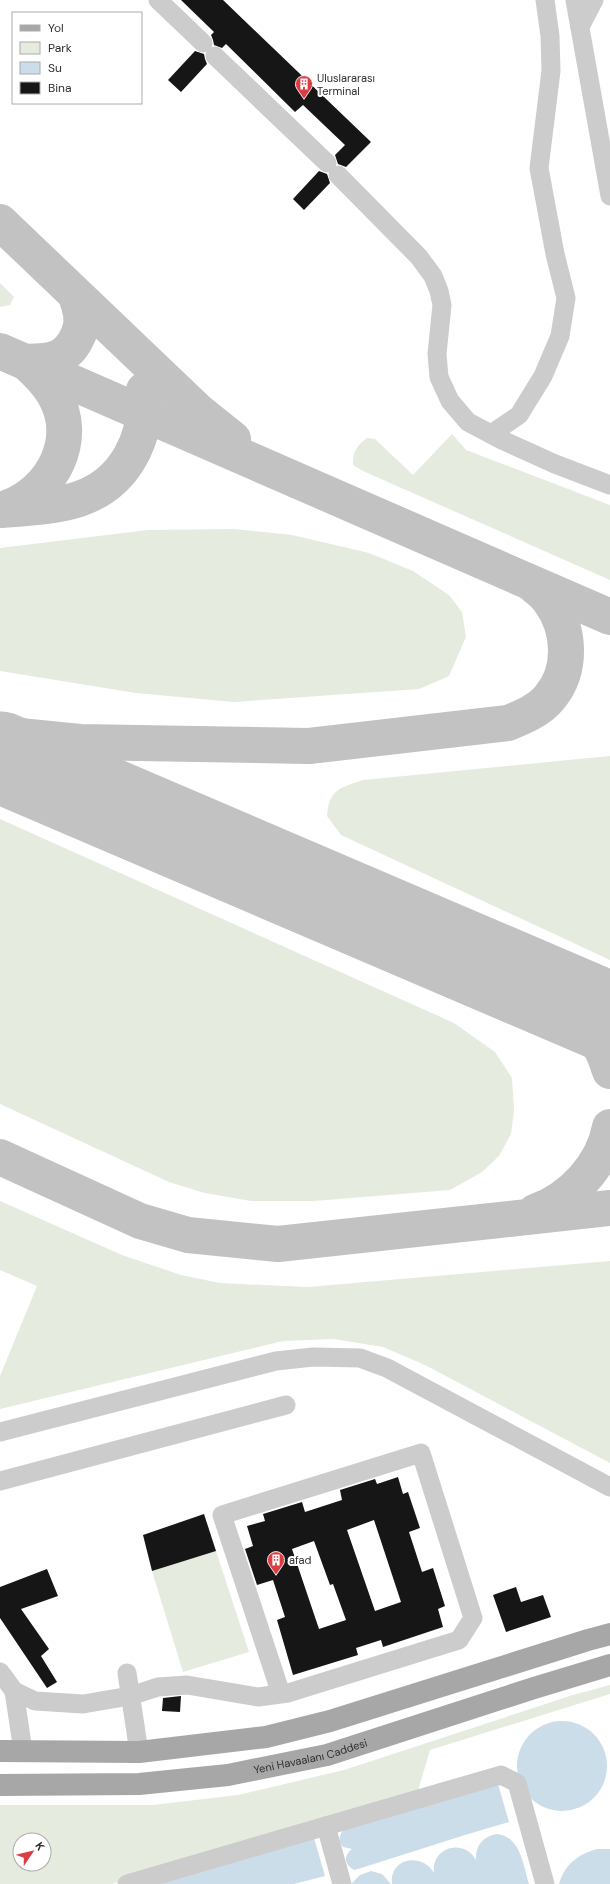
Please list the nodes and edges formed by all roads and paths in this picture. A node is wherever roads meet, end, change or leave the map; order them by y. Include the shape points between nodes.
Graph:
1 (158, 0) edge
2 (545, 0) edge
3 (575, 0) edge
4 (594, 0) edge
5 (580, 27) junction
6 (610, 196) edge
7 (491, 434) junction
8 (610, 485) edge
9 (286, 1405) dead end
10 (0, 1432) edge
11 (0, 1482) edge
12 (610, 1487) edge
13 (610, 1634) edge
14 (610, 1666) edge
15 (0, 1672) edge
16 (127, 1673) dead end
17 (14, 1691) junction
18 (281, 1694) junction
19 (130, 1696) junction
20 (0, 1751) edge
21 (23, 1751) junction
22 (144, 1751) junction
23 (149, 1783) junction
24 (0, 1785) edge
25 (326, 1826) junction
26 (138, 1882) edge
27 (342, 1884) edge
28 (545, 1884) edge

1 - 7 lane via 419,257 433,276 442,305 437,354 439,377 450,401 468,422
2 - 7 lane via 551,70 539,168 566,298 560,336 543,376 519,415
3 - 5 lane
4 - 5 lane
5 - 6 lane
7 - 8 lane via 555,464
9 - 11 lane
10 - 12 lane via 276,1362 313,1357 360,1358 387,1368
13 - 22 main road via 330,1721 273,1735
14 - 23 main road, Yeni Havaalanı Caddesi via 327,1755 228,1775
15 - 17 lane
16 - 19 lane
17 - 19 lane via 35,1701 83,1704
17 - 21 lane
18 - 18 lane via 459,1640 473,1618 420,1453 222,1515
18 - 19 lane via 258,1697 187,1685 158,1687
19 - 22 lane
20 - 21 main road
21 - 22 main road
22 - 23 main road
23 - 24 main road, Yeni Havaalanı Caddesi
25 - 26 lane
25 - 27 lane
25 - 28 lane via 501,1775 516,1783

